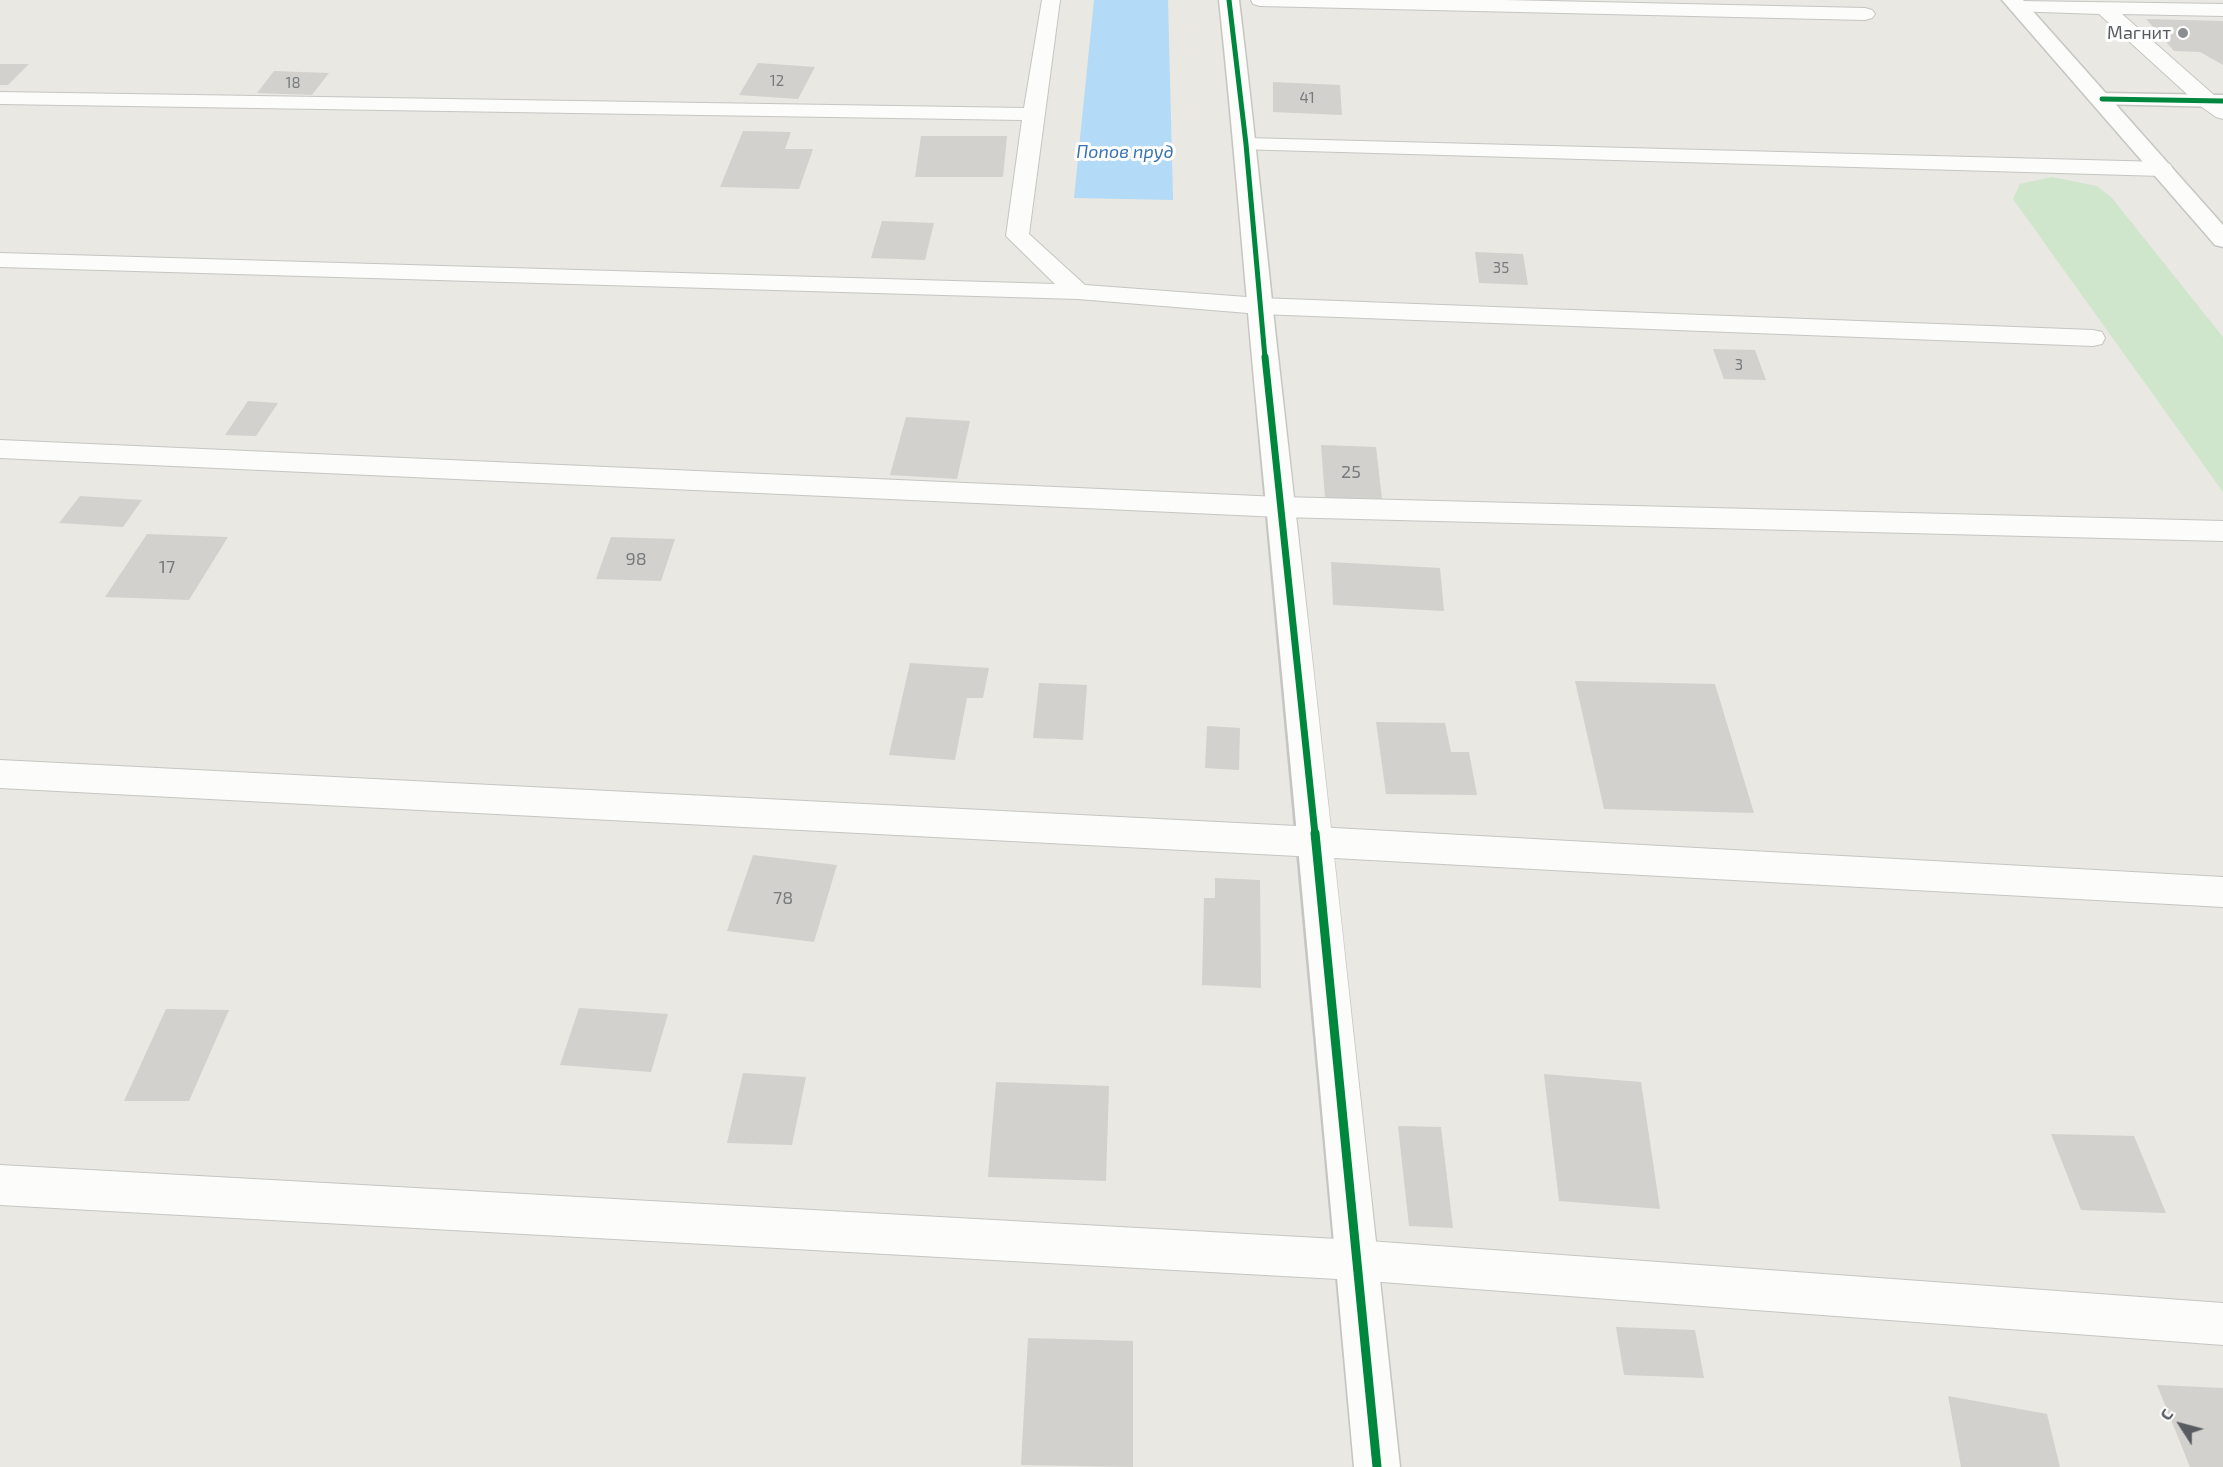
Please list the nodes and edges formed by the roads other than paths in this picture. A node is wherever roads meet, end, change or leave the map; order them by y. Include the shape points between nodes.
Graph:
1 (1051, 0) edge
2 (1229, 0) edge
3 (1260, 0) edge
4 (2015, 4) edge
5 (2073, 4) edge
6 (2104, 8) junction
7 (2223, 10) edge
8 (1865, 14) dead end
9 (0, 98) edge
10 (2102, 99) junction
11 (2218, 105) edge
12 (1033, 114) junction
13 (1246, 144) junction
14 (2162, 169) junction
15 (2223, 240) edge
16 (0, 260) edge
17 (1078, 292) junction
18 (1260, 306) junction
19 (2093, 338) dead end
20 (0, 450) edge
21 (1280, 507) junction
22 (2223, 531) edge
23 (0, 774) edge
24 (1316, 842) junction
25 (2223, 892) edge
26 (0, 1185) edge
27 (1355, 1260) junction
28 (2223, 1324) edge
29 (1377, 1467) edge

1 - 12 lane
2 - 13 street
3 - 8 lane
4 - 5 lane
4 - 10 street
5 - 6 lane
6 - 7 lane
6 - 11 lane
9 - 12 lane
10 - 11 street
10 - 14 street
12 - 17 lane via 1017,237
13 - 14 lane
13 - 18 street
14 - 15 street
16 - 17 lane
17 - 18 lane
18 - 19 lane
18 - 21 street
20 - 21 lane
21 - 22 lane
21 - 24 street
23 - 24 lane
24 - 25 lane
24 - 27 street
26 - 27 lane
27 - 28 lane
27 - 29 street

